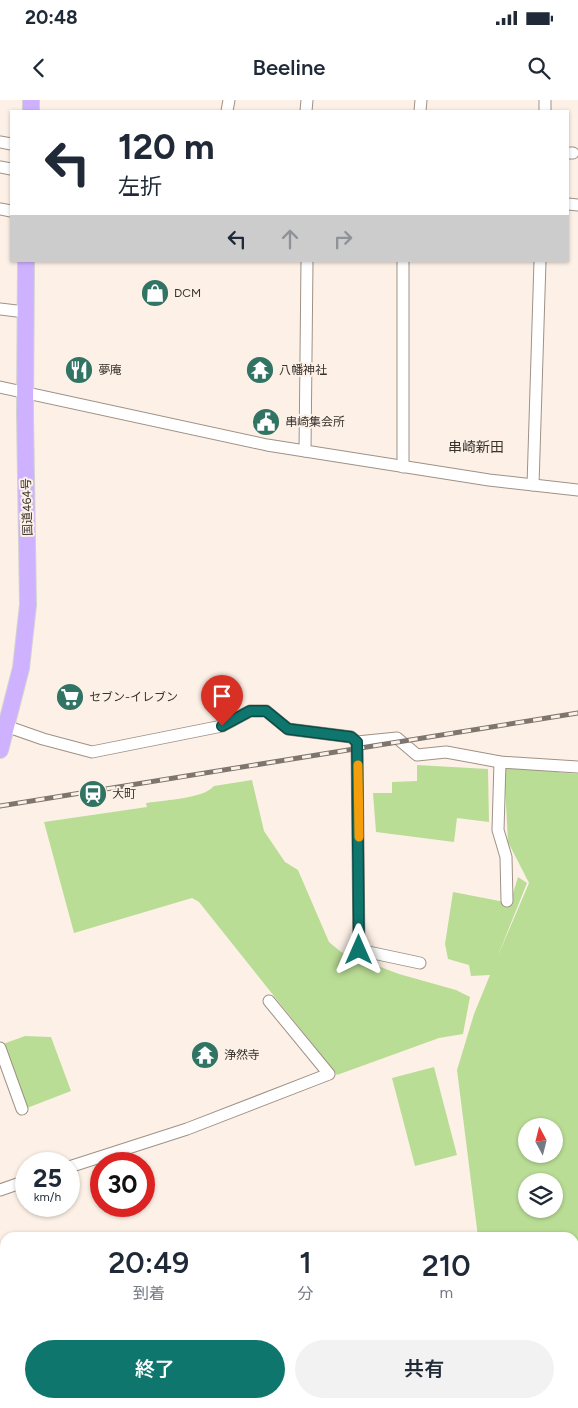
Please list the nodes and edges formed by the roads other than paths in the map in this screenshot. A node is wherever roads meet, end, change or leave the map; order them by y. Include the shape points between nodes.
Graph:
1 (26, 262) edge
2 (307, 262) edge
3 (403, 262) edge
4 (540, 262) edge
5 (0, 310) edge
6 (25, 312) junction
7 (0, 387) edge
8 (25, 392) junction
9 (305, 451) junction
10 (402, 467) junction
11 (533, 485) junction
12 (578, 490) edge
13 (3, 725) edge
14 (357, 742) junction
15 (0, 750) edge
16 (500, 762) junction
17 (578, 767) edge
18 (508, 900) dead end
19 (420, 963) dead end
20 (269, 1001) dead end
21 (0, 1048) edge
22 (22, 1109) dead end
23 (80, 1164) edge
24 (15, 1185) edge
25 (0, 1190) edge

1 - 6 highway, 国道464号
2 - 9 street
3 - 10 street
4 - 11 street
5 - 6 street
6 - 8 highway, 国道464号
7 - 8 street
8 - 9 street
8 - 13 highway, 国道464号 via 28,605 21,668
9 - 10 street
10 - 11 street
11 - 12 street
13 - 14 street via 92,752 222,726 258,710 272,714 288,729 351,737
13 - 15 highway, 国道464号
14 - 16 street via 397,738 417,755 446,752
14 - 19 street via 359,950
16 - 17 street
16 - 18 street via 498,830 506,856
20 - 23 street via 329,1074 187,1129
21 - 22 street
24 - 25 street

